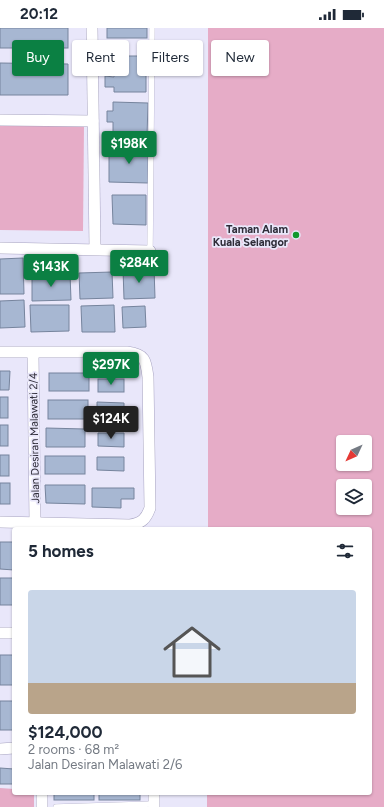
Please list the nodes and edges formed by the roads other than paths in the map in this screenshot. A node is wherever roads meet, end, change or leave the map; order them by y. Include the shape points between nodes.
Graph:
1 (92, 28) edge
2 (152, 28) edge
3 (0, 120) edge
4 (93, 121) junction
5 (0, 248) edge
6 (94, 249) junction
7 (150, 251) joint
8 (0, 352) edge
9 (33, 353) junction
10 (0, 522) edge
11 (35, 522) junction
12 (0, 633) edge
13 (12, 633) edge
14 (0, 748) edge
15 (12, 748) edge
16 (42, 795) edge
17 (154, 801) edge
18 (42, 807) edge
19 (56, 807) edge

1 - 4 street
2 - 7 lane
3 - 4 street
4 - 6 street
5 - 6 street
6 - 7 street
8 - 9 street
9 - 11 street, Jalan Desiran Malawati 2/4
9 - 11 street via 127,352 137,353 143,358 148,377 150,508 144,520 130,525
10 - 11 street
12 - 13 street
14 - 15 street
16 - 18 street
17 - 19 lane

